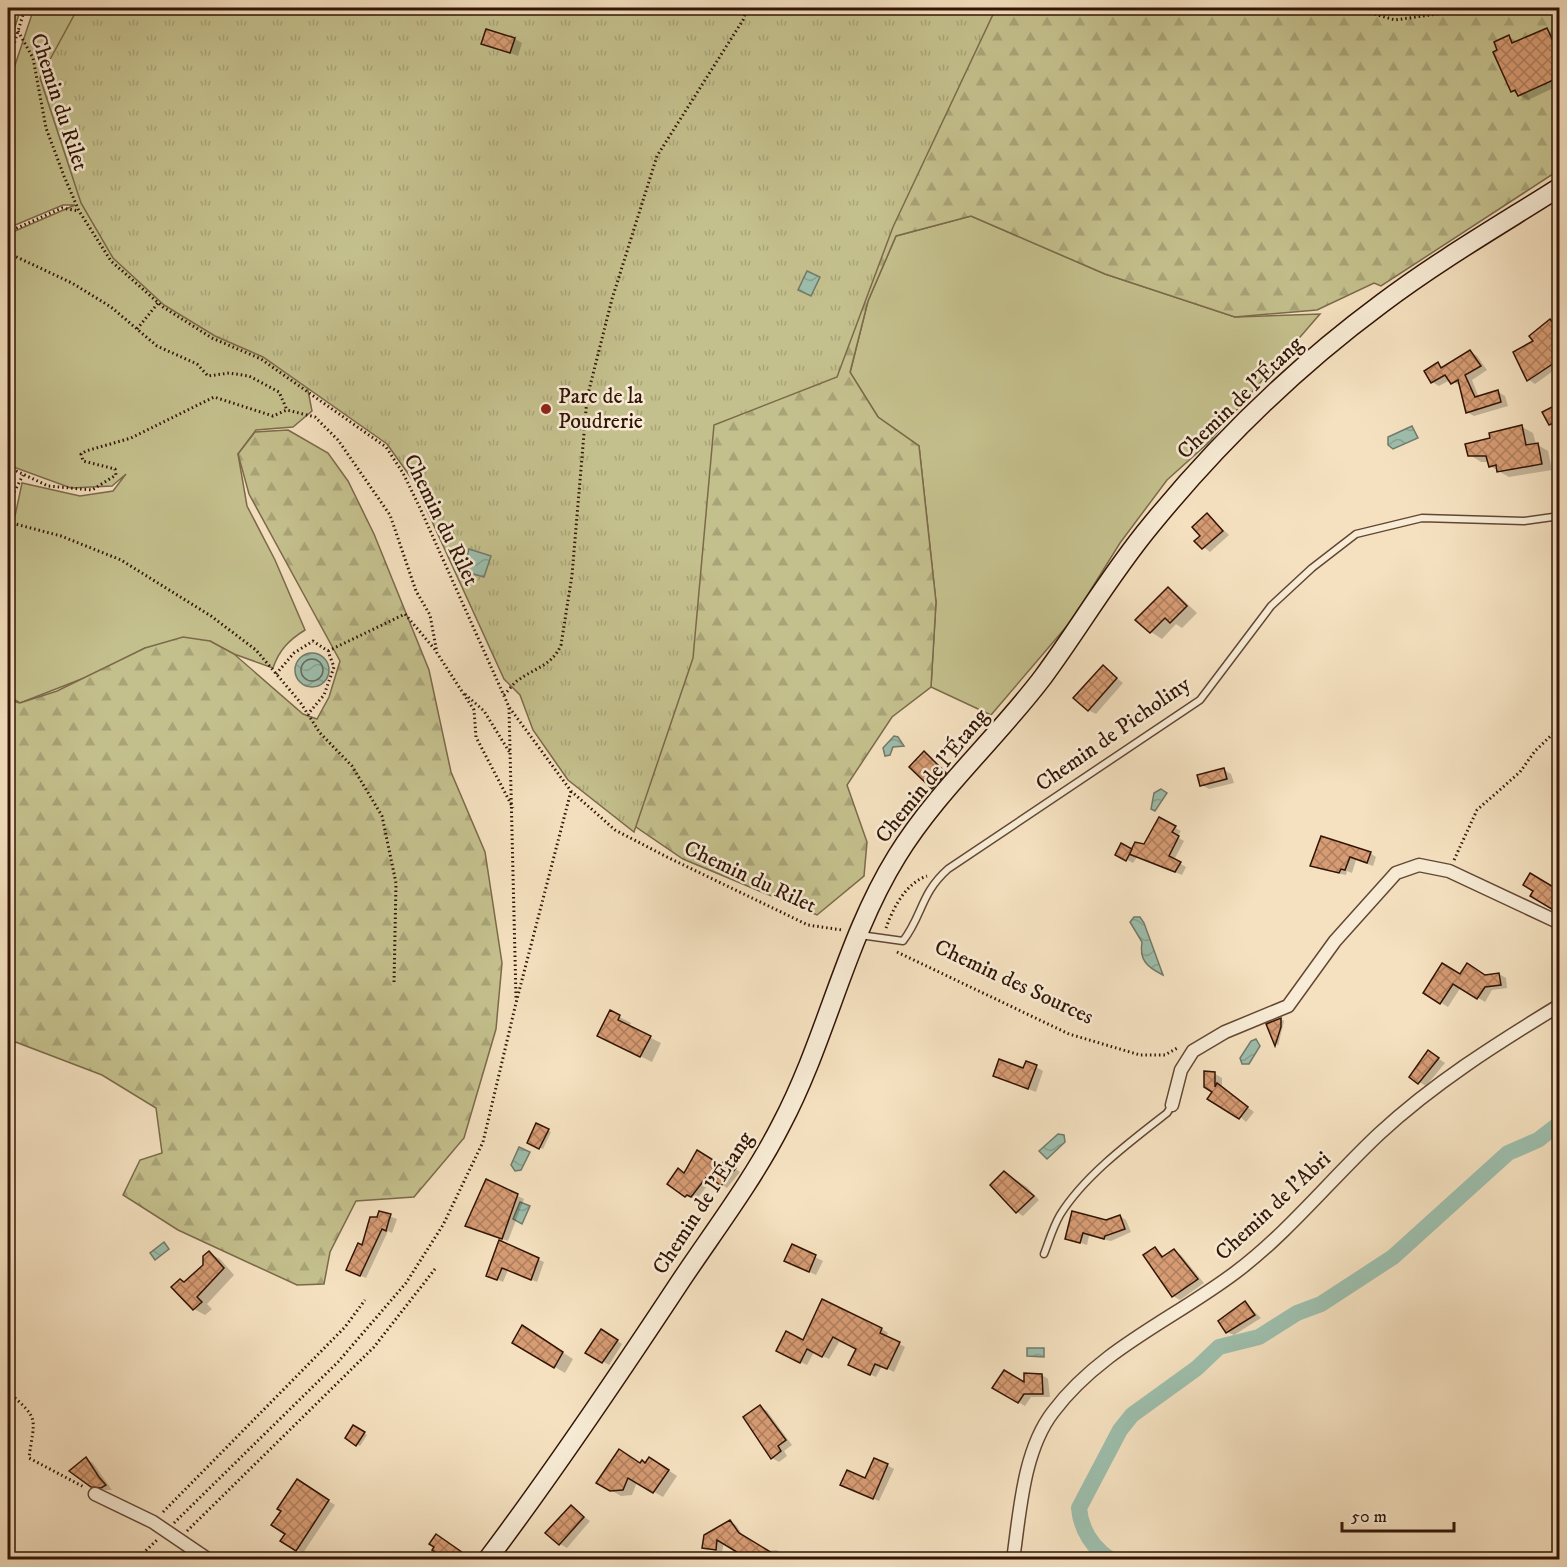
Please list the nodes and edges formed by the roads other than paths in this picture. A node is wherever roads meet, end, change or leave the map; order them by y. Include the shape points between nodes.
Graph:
1 (1560, 187) edge
2 (1560, 516) edge
3 (1560, 923) edge
4 (856, 938) junction
5 (1560, 1005) edge
6 (1172, 1105) joint
7 (1044, 1254) dead end
8 (95, 1494) road end
9 (209, 1560) edge
10 (487, 1560) edge
11 (1013, 1560) edge

1 - 4 main road, Chemin de l’Étang via 1414,281 1350,328 1280,389 1214,455 1150,525 1044,676 899,851 877,888
2 - 4 lane, Chemin de Picholiny via 1524,521 1422,518 1356,534 1271,606 1200,700 938,878 903,941
3 - 6 street via 1449,871 1419,865 1396,873 1335,941 1288,1005 1193,1051 1181,1070
4 - 10 main road, Chemin de l’Étang via 799,1090 757,1167 633,1353
5 - 11 street, Chemin de l'Abri via 1434,1085 1250,1261 1114,1352 1069,1392 1051,1414 1029,1466
6 - 7 lane via 1080,1191 1060,1215
8 - 9 street via 167,1530

